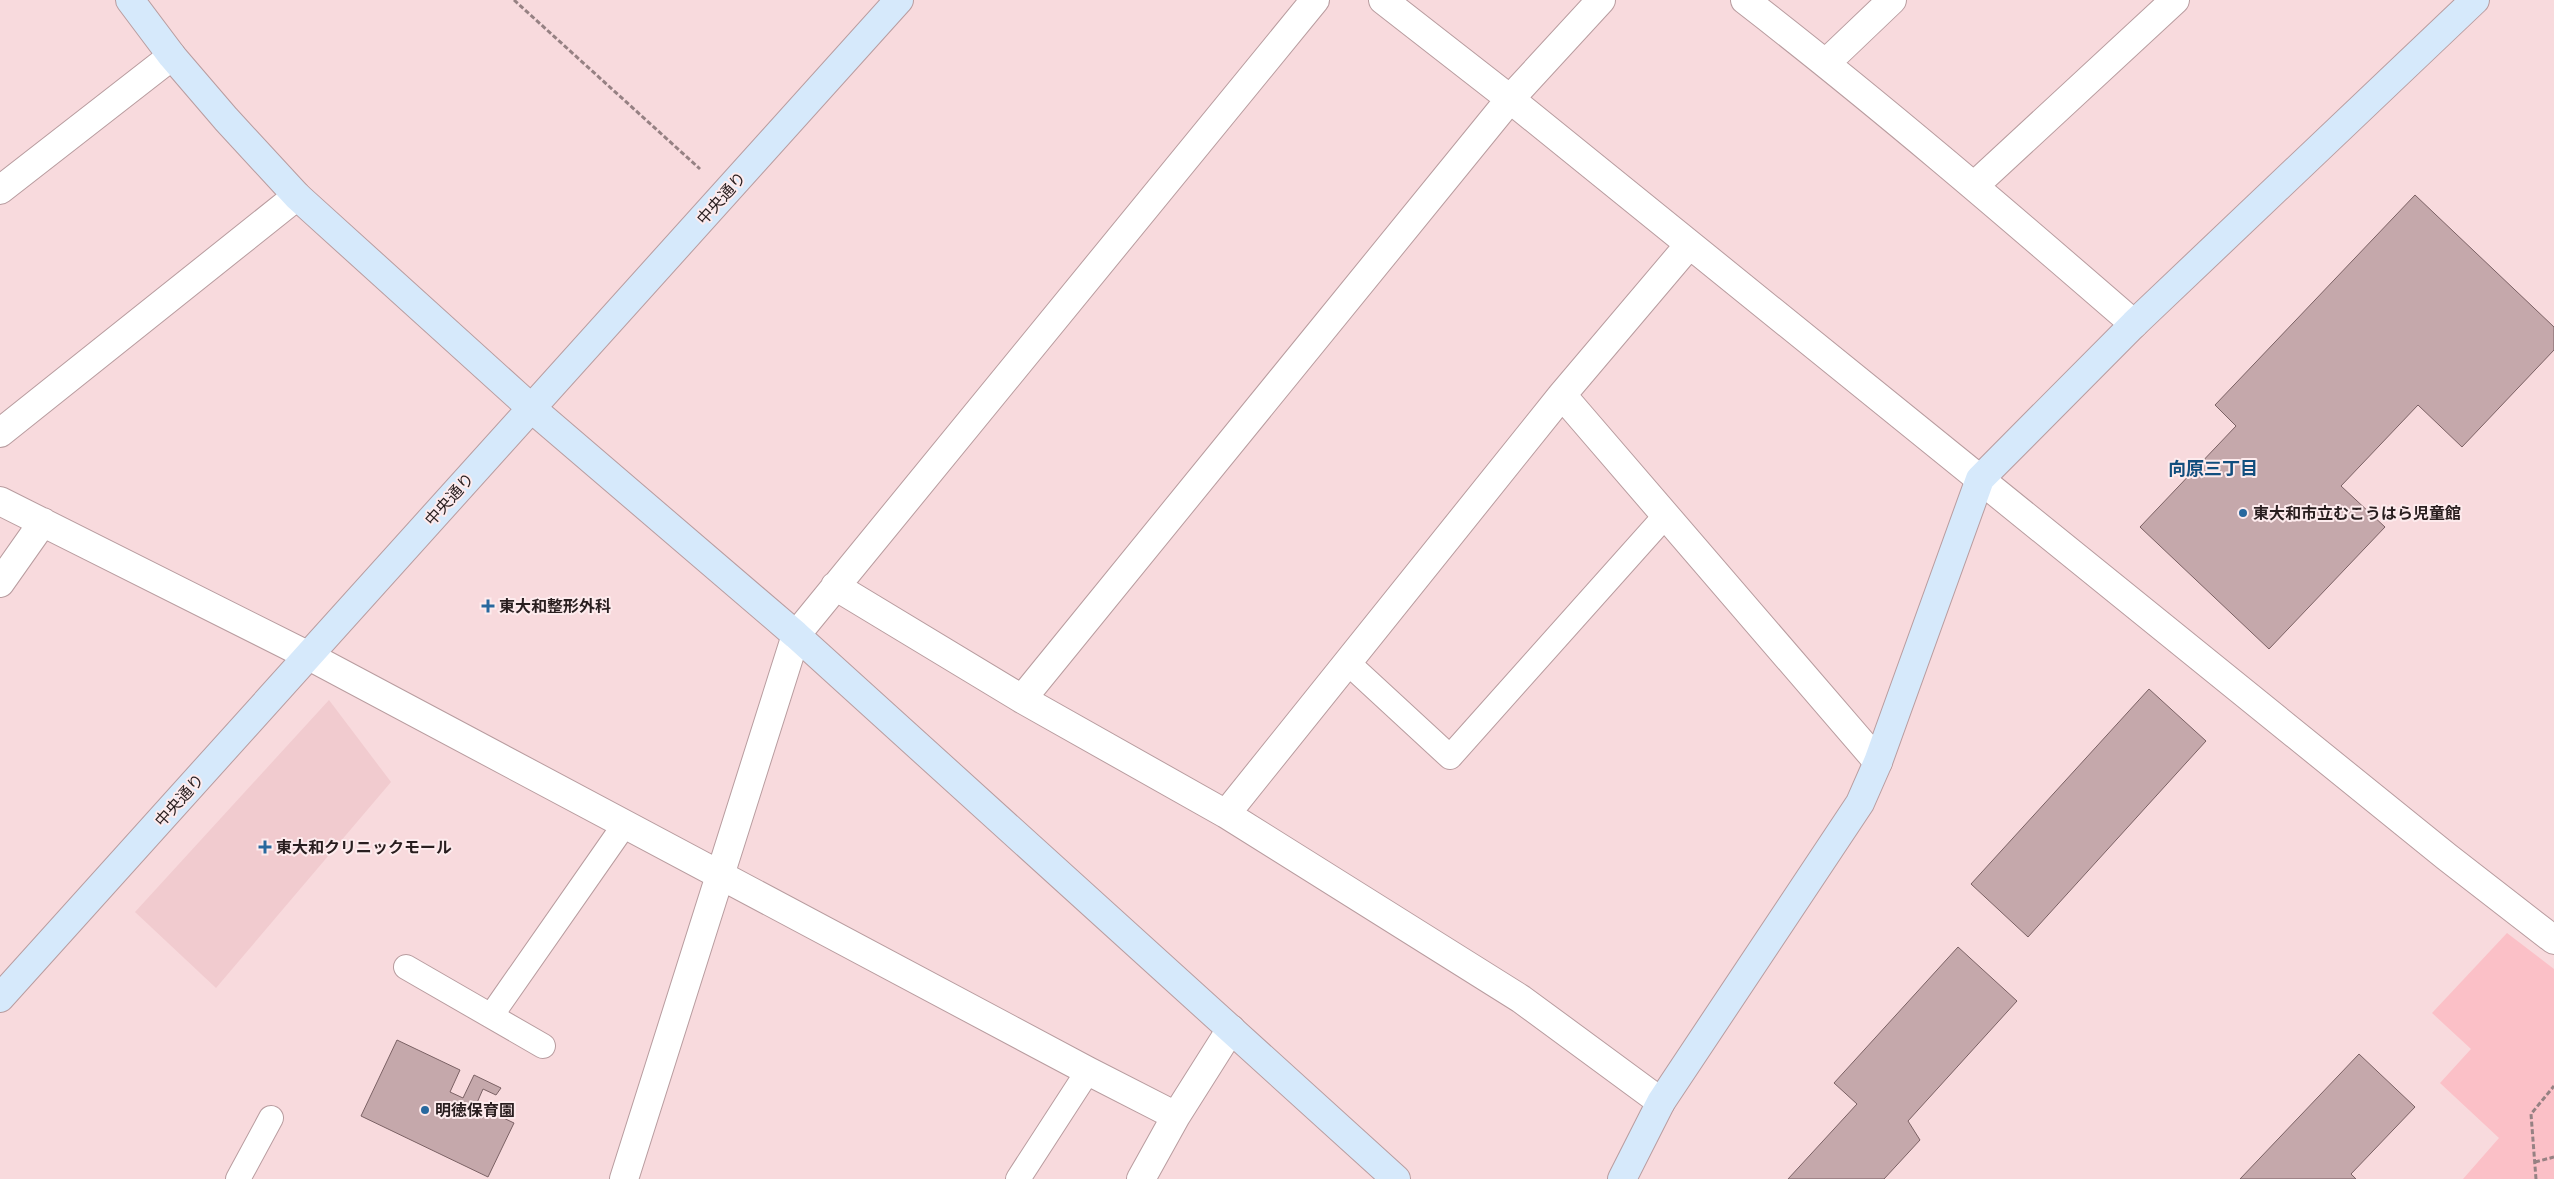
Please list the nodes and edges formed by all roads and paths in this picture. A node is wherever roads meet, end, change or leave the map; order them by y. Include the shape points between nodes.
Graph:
1 (130, 0) edge
2 (514, 0) edge
3 (899, 0) edge
4 (1316, 0) edge
5 (1383, 0) edge
6 (1601, 0) edge
7 (1745, 0) edge
8 (1892, 0) edge
9 (2175, 0) edge
10 (2475, 0) edge
11 (172, 56) junction
12 (1826, 63) junction
13 (1510, 98) junction
14 (1974, 186) junction
15 (0, 190) edge
16 (726, 193) junction
17 (297, 196) junction
18 (1689, 245) junction
19 (2134, 324) junction
20 (1562, 395) junction
21 (530, 407) junction
22 (0, 433) edge
23 (1980, 479) junction
24 (0, 501) edge
25 (1666, 515) junction
26 (44, 522) junction
27 (0, 583) edge
28 (835, 586) junction
29 (796, 635) junction
30 (309, 656) junction
31 (1347, 662) junction
32 (1022, 699) junction
33 (1878, 762) junction
34 (1226, 814) junction
35 (625, 824) junction
36 (721, 875) junction
37 (2554, 940) edge
38 (406, 967) dead end
39 (0, 998) edge
40 (491, 1016) junction
41 (1231, 1028) junction
42 (543, 1046) dead end
43 (1088, 1071) junction
44 (2554, 1086) edge
45 (1661, 1102) junction
46 (1176, 1116) junction
47 (271, 1118) dead end
48 (2554, 1157) edge
49 (2535, 1162) junction
50 (238, 1179) edge
51 (624, 1179) edge
52 (1018, 1179) edge
53 (1141, 1179) edge
54 (1396, 1179) edge
55 (1622, 1179) edge
56 (2536, 1179) edge

1 - 11 street
2 - 16 path
3 - 16 street, 中央通り
4 - 28 street
5 - 13 street
6 - 13 street
7 - 12 street
8 - 12 street
9 - 14 street
10 - 19 street
11 - 15 street
11 - 17 street
12 - 14 street
13 - 18 street
13 - 32 street
14 - 19 street
16 - 21 street, 中央通り
17 - 21 street
17 - 22 street
18 - 20 street
18 - 23 street
19 - 23 street
20 - 25 street
20 - 31 street
21 - 29 street
21 - 30 street, 中央通り
23 - 33 street
23 - 37 street
24 - 26 street
25 - 31 lane via 1450,757
25 - 33 street
26 - 27 street
26 - 30 street
28 - 29 street
28 - 32 street
29 - 36 street
29 - 41 street
30 - 35 street
30 - 39 street, 中央通り
31 - 34 street
32 - 34 street
33 - 45 street via 1860,803
34 - 45 street via 1521,1000
35 - 36 street
35 - 40 lane
36 - 43 street
36 - 51 street
38 - 40 lane
40 - 42 lane
41 - 46 street
41 - 54 street
43 - 46 street
43 - 52 lane
44 - 49 path via 2530,1114
45 - 55 street
46 - 53 street
47 - 50 lane
48 - 49 path
49 - 56 path

